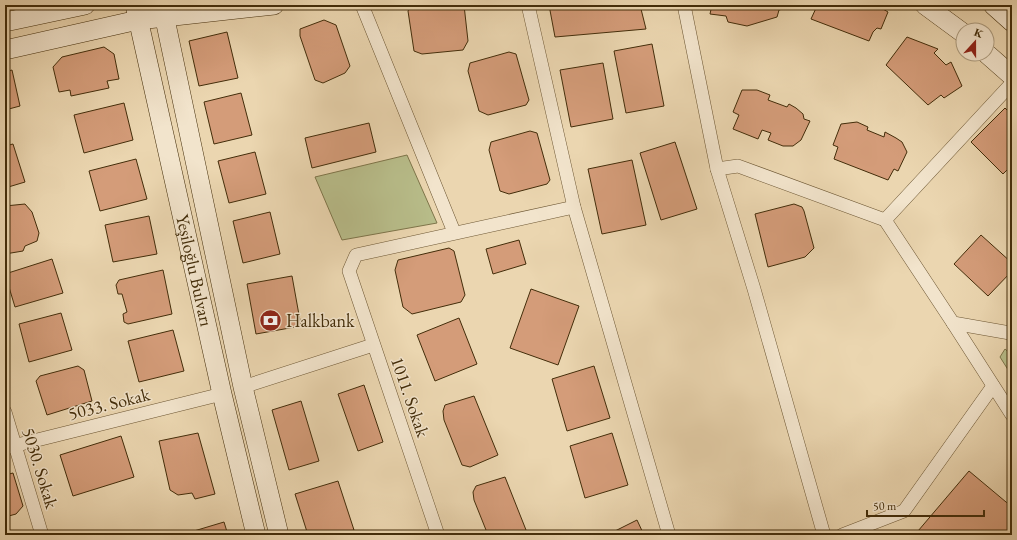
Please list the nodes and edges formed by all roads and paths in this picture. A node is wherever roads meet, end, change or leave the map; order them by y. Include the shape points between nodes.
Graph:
1 (85, 5) edge
2 (274, 5) edge
3 (362, 5) edge
4 (528, 5) edge
5 (684, 5) edge
6 (925, 5) edge
7 (993, 5) edge
8 (163, 11) edge
9 (137, 12) edge
10 (5, 22) edge
11 (1012, 22) edge
12 (955, 27) edge
13 (5, 50) edge
14 (995, 61) edge
15 (1012, 76) edge
16 (1012, 83) edge
17 (717, 168) junction
18 (574, 207) junction
19 (885, 220) junction
20 (454, 232) junction
21 (953, 322) junction
22 (1012, 334) edge
23 (373, 345) junction
24 (993, 386) junction
25 (242, 387) junction
26 (222, 394) junction
27 (5, 412) edge
28 (1012, 415) edge
29 (10, 447) edge
30 (42, 535) edge
31 (256, 535) edge
32 (279, 535) edge
33 (438, 535) edge
34 (669, 535) edge
35 (824, 535) edge
36 (842, 535) edge

1 - 10 main road
2 - 8 main road
3 - 20 street
4 - 18 street
5 - 17 street
6 - 12 main road
7 - 11 main road
8 - 9 main road
8 - 25 main road, Yeşiloğlu Bulvarı
9 - 13 main road
9 - 26 main road, Yeşiloğlu Bulvarı
14 - 15 main road
16 - 19 street
17 - 19 street via 738,166
17 - 35 street
18 - 20 street
18 - 34 street
19 - 21 street
20 - 23 street, 1011. Sokak via 356,255 349,271
21 - 22 street
21 - 24 street
23 - 25 street
23 - 33 street, 1011. Sokak
24 - 28 street
24 - 36 street via 904,511
25 - 32 main road, Yeşiloğlu Bulvarı
26 - 29 street, 5033. Sokak
26 - 31 main road, Yeşiloğlu Bulvarı
27 - 29 street, 5030. Sokak
29 - 30 street, 5030. Sokak

